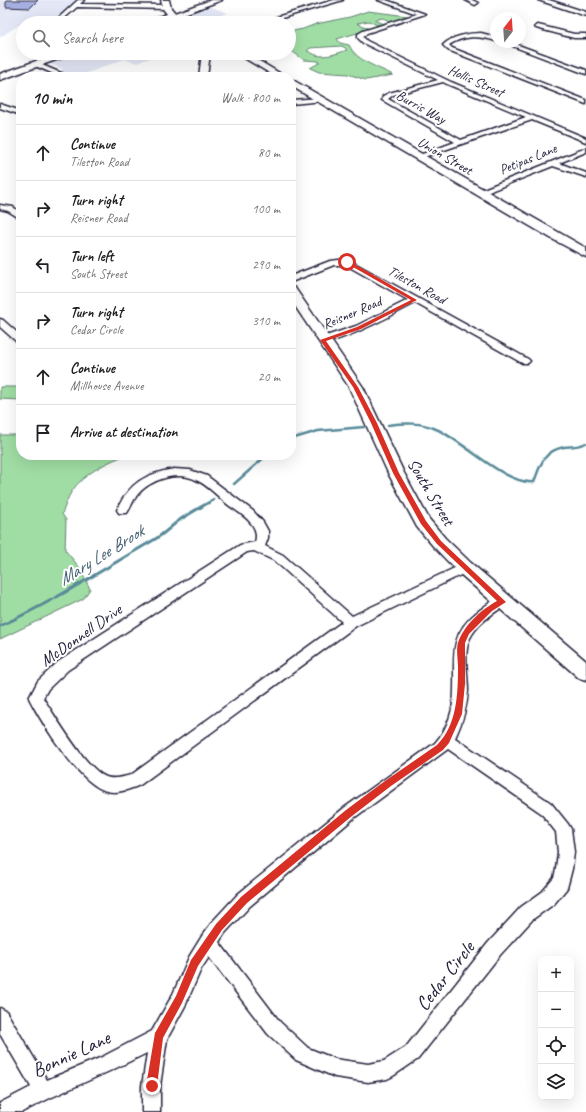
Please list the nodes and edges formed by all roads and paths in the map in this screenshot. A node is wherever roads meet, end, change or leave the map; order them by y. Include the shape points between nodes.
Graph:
1 (81, 0) edge
2 (218, 0) edge
3 (340, 0) edge
4 (382, 0) edge
5 (468, 0) edge
6 (542, 0) edge
7 (475, 3) dead end
8 (166, 4) edge
9 (75, 5) junction
10 (192, 8) junction
11 (586, 14) edge
12 (173, 15) junction
13 (63, 16) edge
14 (170, 16) edge
15 (284, 16) edge
16 (538, 27) dead end
17 (586, 36) edge
18 (490, 37) edge
19 (521, 48) edge
20 (47, 60) edge
21 (205, 60) edge
22 (252, 60) edge
23 (35, 64) junction
24 (54, 72) edge
25 (204, 72) edge
26 (273, 72) edge
27 (586, 72) edge
28 (0, 77) edge
29 (444, 80) junction
30 (296, 85) edge
31 (322, 100) junction
32 (296, 102) edge
33 (586, 102) edge
34 (0, 106) edge
35 (16, 111) edge
36 (531, 118) junction
37 (586, 140) edge
38 (460, 142) junction
39 (586, 150) edge
40 (419, 157) junction
41 (552, 163) junction
42 (586, 175) edge
43 (480, 192) junction
44 (0, 207) edge
45 (16, 213) edge
46 (586, 253) edge
47 (296, 277) edge
48 (296, 299) edge
49 (414, 300) junction
50 (0, 322) edge
51 (16, 336) edge
52 (323, 340) junction
53 (524, 361) dead end
54 (123, 510) dead end
55 (259, 546) junction
56 (465, 568) junction
57 (502, 602) junction
58 (350, 622) junction
59 (586, 672) edge
60 (447, 741) junction
61 (208, 942) junction
62 (0, 1017) edge
63 (158, 1037) junction
64 (43, 1091) junction
65 (3, 1112) edge
66 (152, 1112) edge

1 - 9 street
2 - 10 main road
3 - 15 street
4 - 29 street, Hollis Street via 422,14 364,32 360,36 365,42
5 - 7 street
6 - 11 main road
8 - 9 street via 125,7
8 - 10 main road via 176,8
8 - 12 main road
9 - 13 street
10 - 12 main road
12 - 14 main road
16 - 17 street via 574,36
18 - 33 street via 475,34 446,45 450,49
19 - 27 street
20 - 23 main road
21 - 25 main road
22 - 26 main road
23 - 24 street
23 - 28 main road
29 - 36 street, Hollis Street
29 - 38 street, Burris Way via 391,94 385,97 385,100
30 - 31 main road, Union Street
31 - 32 street
31 - 40 main road, Union Street
34 - 35 street
36 - 37 street, Hollis Street
36 - 38 street
38 - 40 street
39 - 41 street, Petipas Lane
40 - 43 main road, Union Street
41 - 42 street
41 - 43 street, Petipas Lane
43 - 46 main road, Union Street
44 - 45 street
47 - 49 street, Tileston Road via 333,263 344,262
48 - 52 main road, South Street
49 - 52 street, Reisner Road via 359,328
49 - 53 street, Tileston Road
50 - 51 street
52 - 56 main road, South Street via 356,387 396,473 423,523
54 - 55 street via 129,496 149,480 161,475 187,473 198,476 254,519 262,531
55 - 58 street via 279,558
55 - 58 street, McDonnell Drive via 244,548 168,596 63,666 43,685 36,698 82,767 104,784 121,784 135,780
56 - 57 main road, South Street
56 - 58 street, McDonnell Drive
57 - 59 main road, South Street
57 - 60 street via 489,609 466,632 461,643 462,684 459,714
60 - 61 street via 349,813 244,900
60 - 61 street, Cedar Circle via 546,808 563,829 566,852 564,870 561,882 548,898 527,913 494,949 412,1053 387,1070 368,1073 335,1068 302,1054 274,1028
61 - 63 street
62 - 64 street
63 - 64 street, Bonnie Lane via 108,1063
63 - 66 street via 152,1086
64 - 65 street, Bonnie Lane

